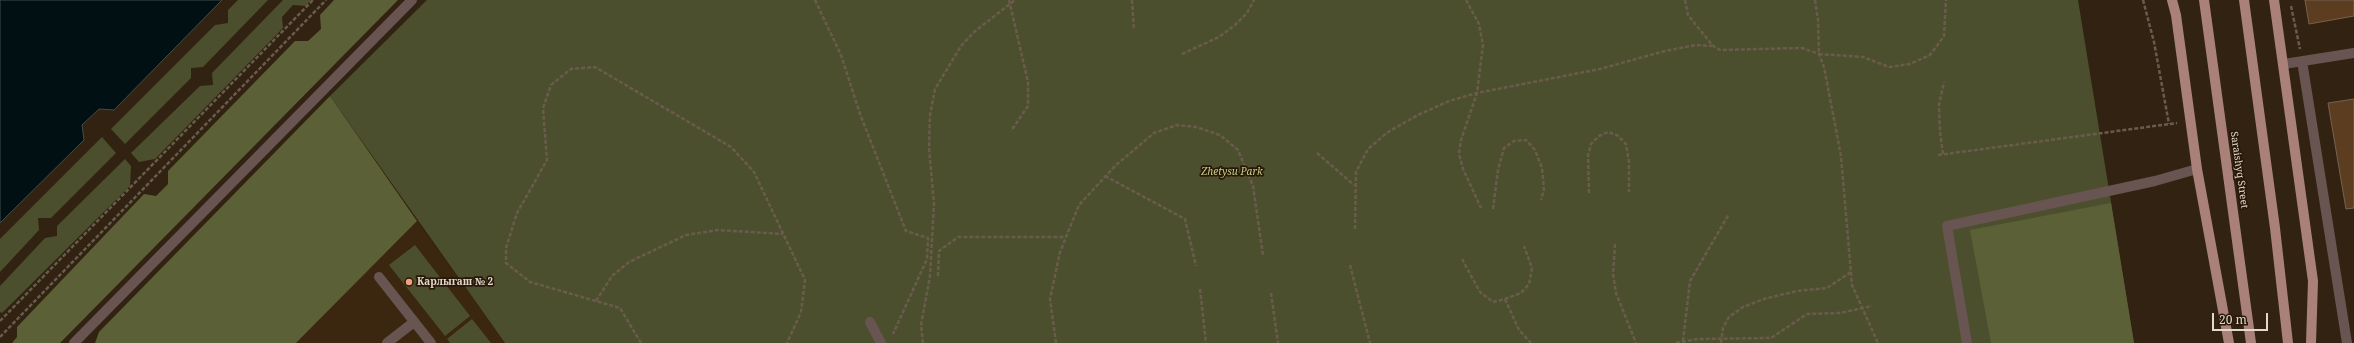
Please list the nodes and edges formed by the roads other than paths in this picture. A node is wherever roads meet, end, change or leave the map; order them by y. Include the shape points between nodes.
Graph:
1 (412, 0) edge
2 (2172, 0) edge
3 (2204, 0) edge
4 (2244, 0) edge
5 (2274, 0) edge
6 (2354, 53) edge
7 (2302, 61) junction
8 (2284, 64) junction
9 (2197, 169) junction
10 (379, 277) dead end
11 (414, 322) junction
12 (870, 322) dead end
13 (74, 343) edge
14 (387, 343) edge
15 (431, 343) edge
16 (881, 343) edge
17 (1967, 343) edge
18 (2229, 343) edge
19 (2251, 343) edge
20 (2288, 343) edge
21 (2311, 343) edge
22 (2346, 343) edge

1 - 13 street
2 - 9 main road via 2192,121
3 - 19 main road, Saraishyq Street
4 - 20 main road
5 - 8 main road
6 - 7 street
7 - 8 street
7 - 22 street
8 - 21 main road via 2313,281
9 - 17 street via 2156,181 1947,226
9 - 18 main road
10 - 11 street
11 - 14 street
11 - 15 street
12 - 16 street

